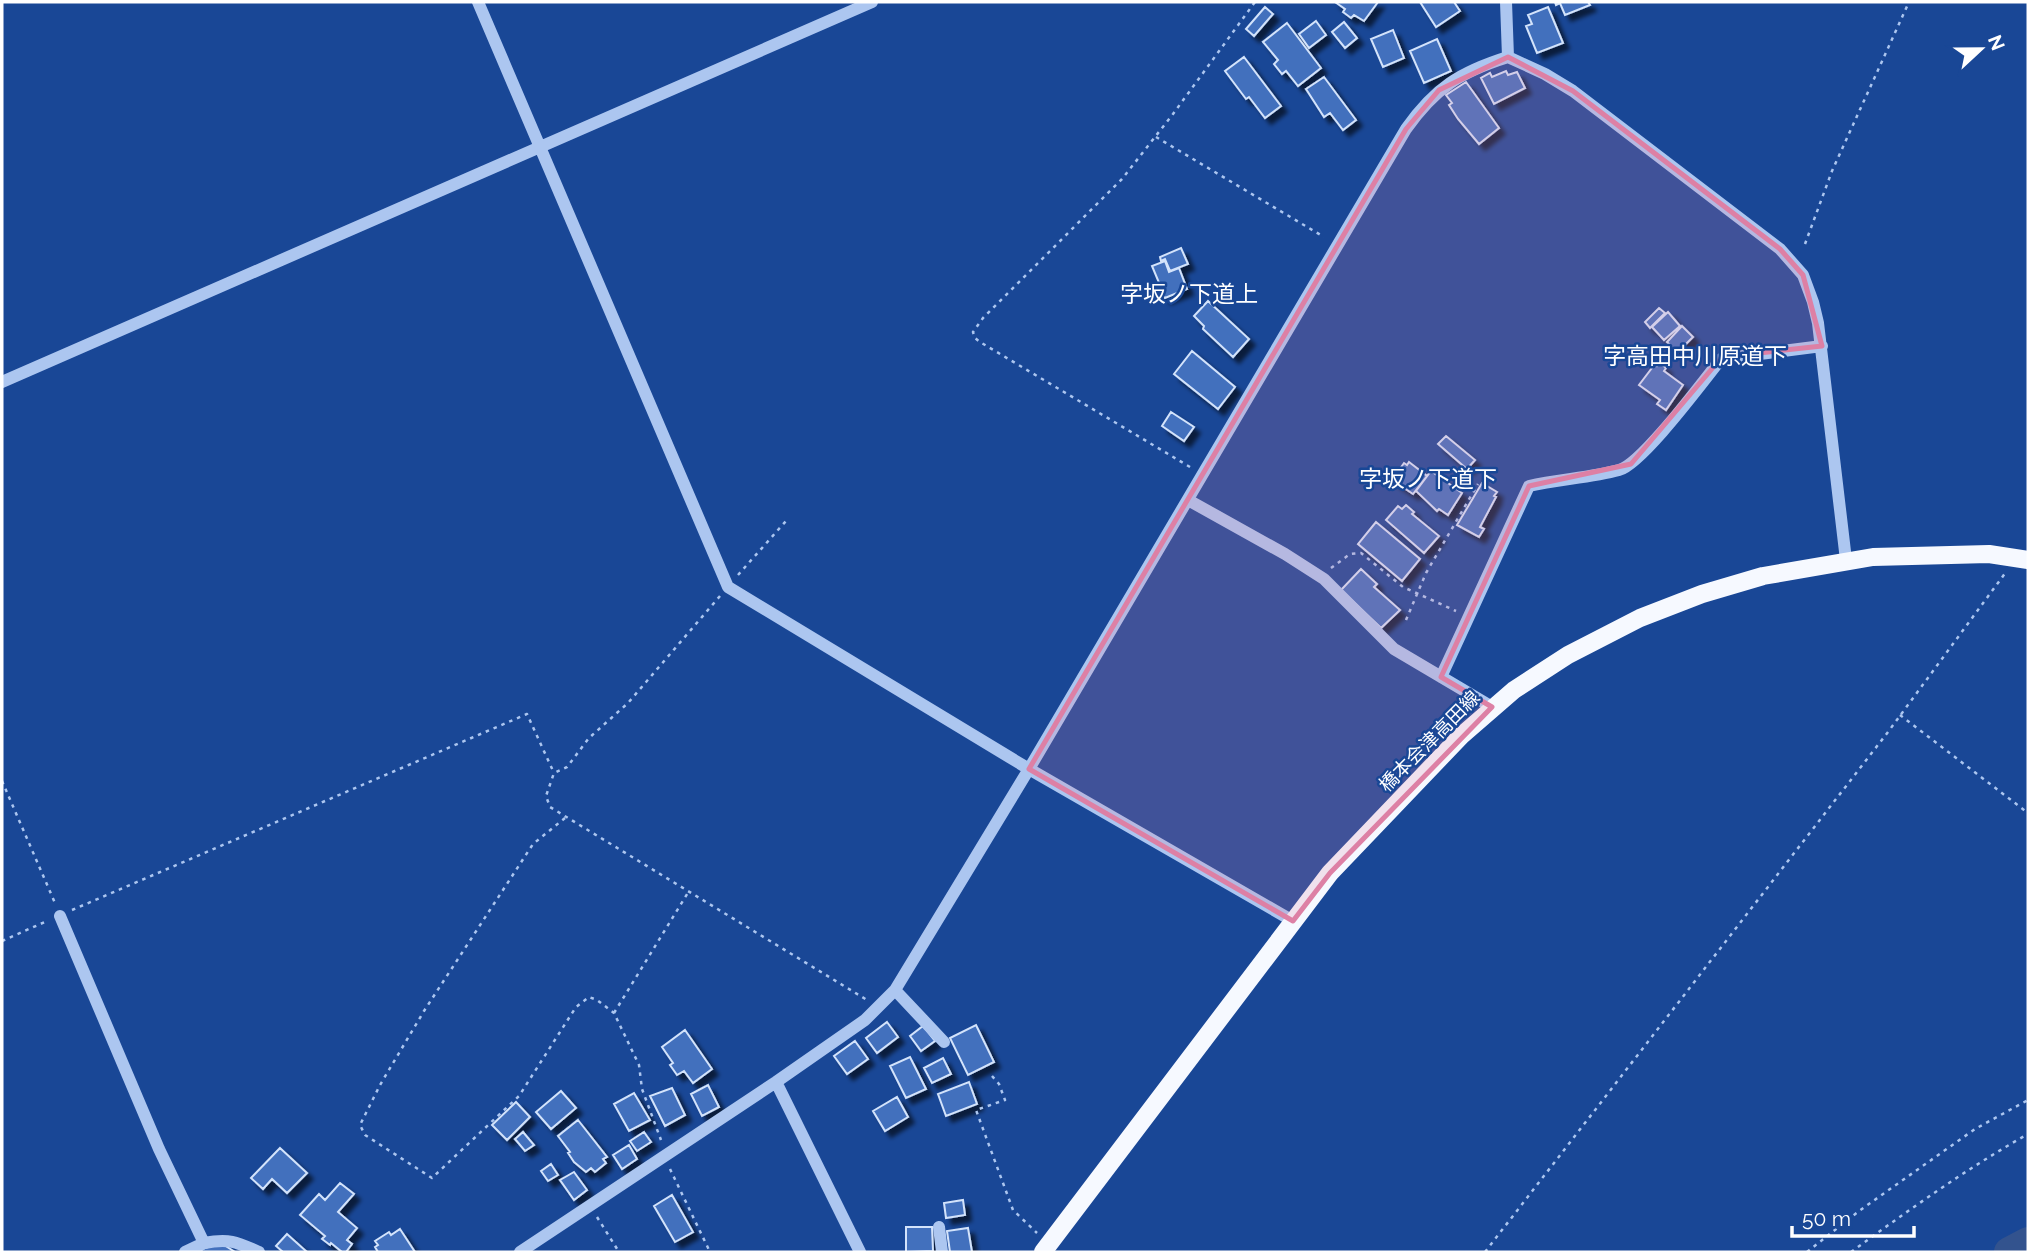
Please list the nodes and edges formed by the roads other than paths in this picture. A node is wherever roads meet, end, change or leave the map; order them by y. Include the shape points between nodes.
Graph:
1 (478, 2) edge
2 (872, 2) edge
3 (1506, 2) edge
4 (1508, 57) junction
5 (541, 148) junction
6 (1822, 346) junction
7 (2, 382) edge
8 (1188, 500) junction
9 (2022, 559) edge
10 (1846, 560) junction
11 (1441, 677) junction
12 (1492, 707) junction
13 (1029, 769) junction
14 (60, 916) road end
15 (1293, 921) junction
16 (895, 990) junction
17 (944, 1042) dead end
18 (776, 1083) junction
19 (939, 1227) dead end
20 (204, 1243) junction
21 (1047, 1248) edge
22 (185, 1252) edge
23 (259, 1252) edge
24 (520, 1252) edge
25 (860, 1252) edge
26 (942, 1252) edge

1 - 5 street
2 - 5 street
3 - 4 street
4 - 6 street via 1573,91 1780,249 1802,275
4 - 8 street via 1464,74 1421,107
5 - 7 street
5 - 13 street via 728,587
6 - 10 street
6 - 11 street via 1721,359 1631,464 1621,470 1529,486
8 - 11 street via 1320,577 1394,649
8 - 13 street
9 - 10 main road, 橋本会津高田線 via 1989,554
10 - 12 main road, 橋本会津高田線 via 1763,576 1640,618 1568,655
11 - 12 street
12 - 15 main road, 橋本会津高田線 via 1330,873
13 - 15 street
13 - 16 street
14 - 20 street
15 - 21 main road, 橋本会津高田線
16 - 17 street
16 - 18 street via 865,1020
18 - 24 street
18 - 25 street
19 - 26 street
20 - 22 street
20 - 23 street via 233,1240

